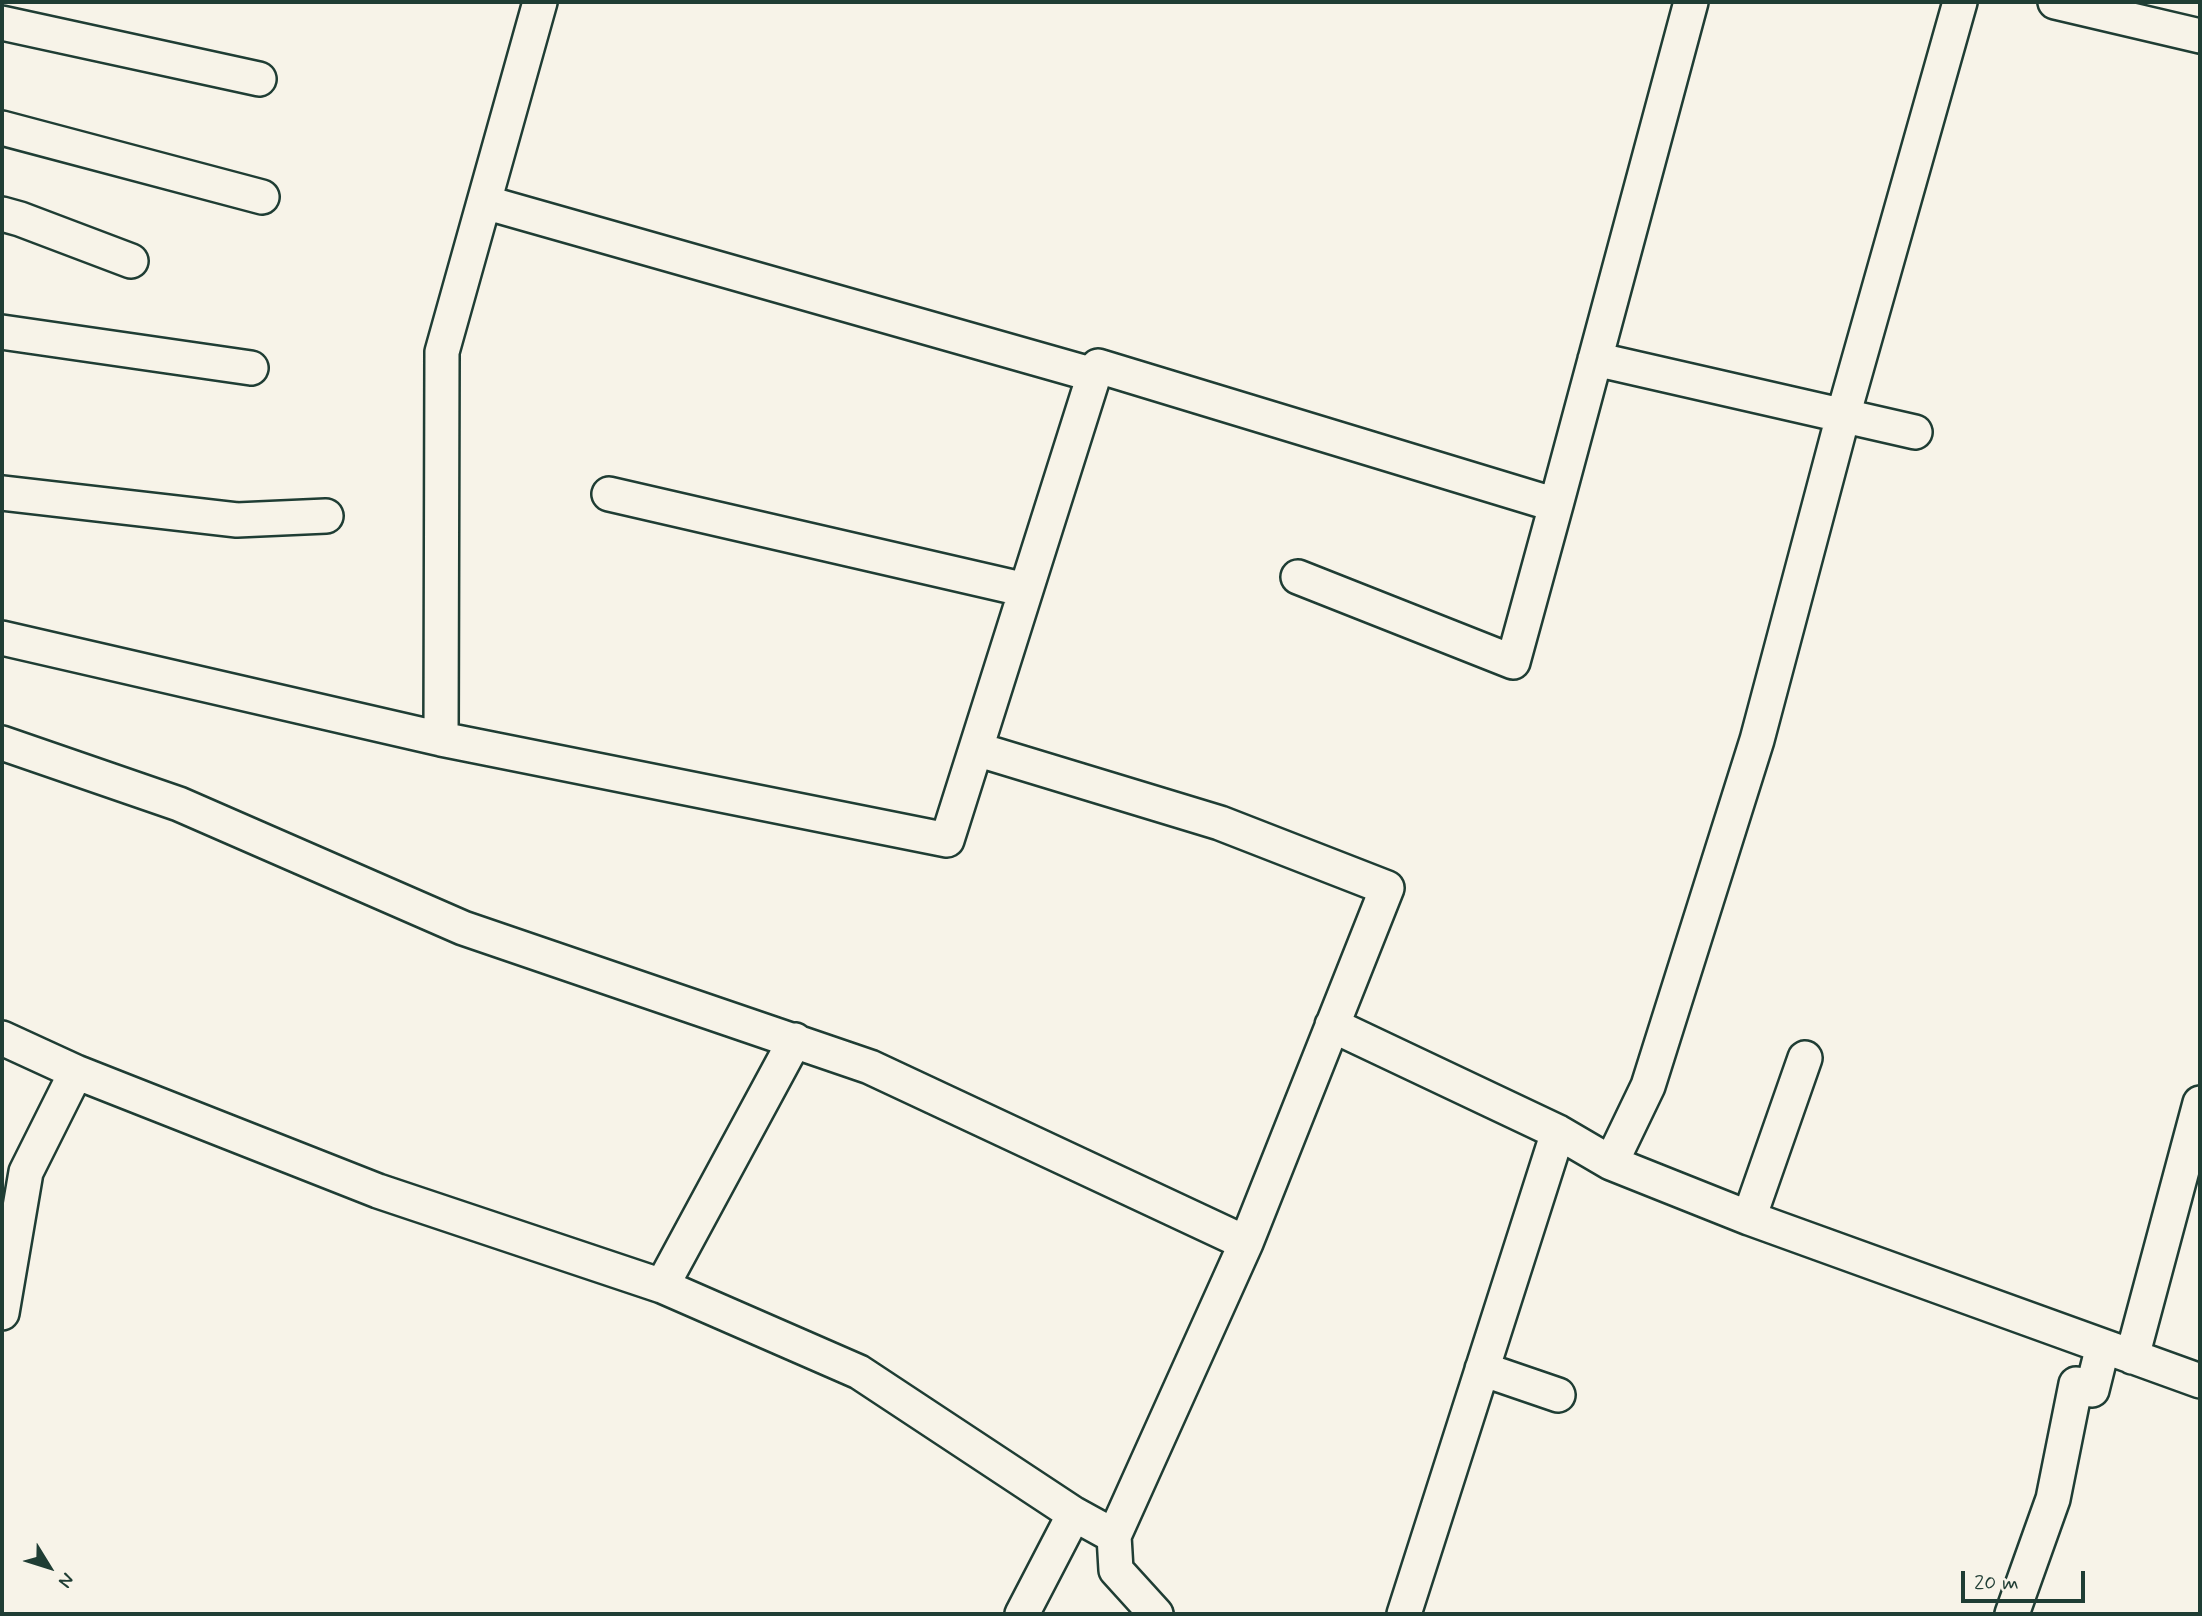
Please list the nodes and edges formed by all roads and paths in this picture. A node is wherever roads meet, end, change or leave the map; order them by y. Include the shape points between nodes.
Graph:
1 (540, 2) edge
2 (1691, 2) edge
3 (1960, 2) edge
4 (2055, 2) edge
5 (2, 23) edge
6 (2200, 36) edge
7 (259, 79) dead end
8 (2, 128) edge
9 (262, 197) dead end
10 (484, 202) junction
11 (2, 215) edge
12 (131, 261) dead end
13 (2, 332) edge
14 (1595, 359) junction
15 (251, 368) dead end
16 (1094, 375) junction
17 (1843, 416) junction
18 (1915, 432) dead end
19 (2, 493) edge
20 (610, 494) dead end
21 (1556, 505) junction
22 (326, 516) dead end
23 (1297, 577) dead end
24 (1026, 590) junction
25 (2, 638) edge
26 (441, 739) junction
27 (2, 743) edge
28 (976, 749) junction
29 (1332, 1026) junction
30 (2, 1038) edge
31 (795, 1040) junction
32 (1805, 1058) dead end
33 (76, 1072) junction
34 (2200, 1103) edge
35 (1558, 1132) junction
36 (1611, 1163) junction
37 (1749, 1218) junction
38 (1246, 1243) junction
39 (662, 1286) junction
40 (2, 1313) edge
41 (2118, 1352) junction
42 (1482, 1369) junction
43 (2200, 1381) edge
44 (1558, 1395) dead end
45 (1074, 1514) junction
46 (1114, 1536) junction
47 (1022, 1614) edge
48 (1156, 1614) edge
49 (1404, 1614) edge
50 (2012, 1614) edge

1 - 10 street
2 - 14 street
3 - 17 street
4 - 6 street
5 - 7 street
8 - 9 street
10 - 16 street
10 - 26 street via 442,352
11 - 12 street
13 - 15 street
14 - 17 street
14 - 21 street
16 - 21 street via 1098,366
16 - 24 street
17 - 18 street
17 - 36 street via 1757,740 1648,1086
19 - 22 street via 237,520
20 - 24 street
21 - 23 street via 1513,662
24 - 28 street
25 - 26 street
26 - 28 street via 947,840
27 - 31 street via 179,804 463,928
28 - 29 street via 1220,823 1387,888
29 - 35 street
29 - 38 street
30 - 33 street
31 - 38 street via 870,1066
31 - 39 street
32 - 37 street
33 - 39 street via 378,1191
33 - 40 street via 26,1172
34 - 41 street
35 - 36 street
35 - 42 street
36 - 37 street
37 - 41 street
38 - 46 street
39 - 45 street via 859,1372
41 - 43 street
41 - 50 street via 2091,1390 2076,1384 2053,1499
42 - 44 street
42 - 49 street
45 - 46 street
45 - 47 street
46 - 48 street via 1116,1570

